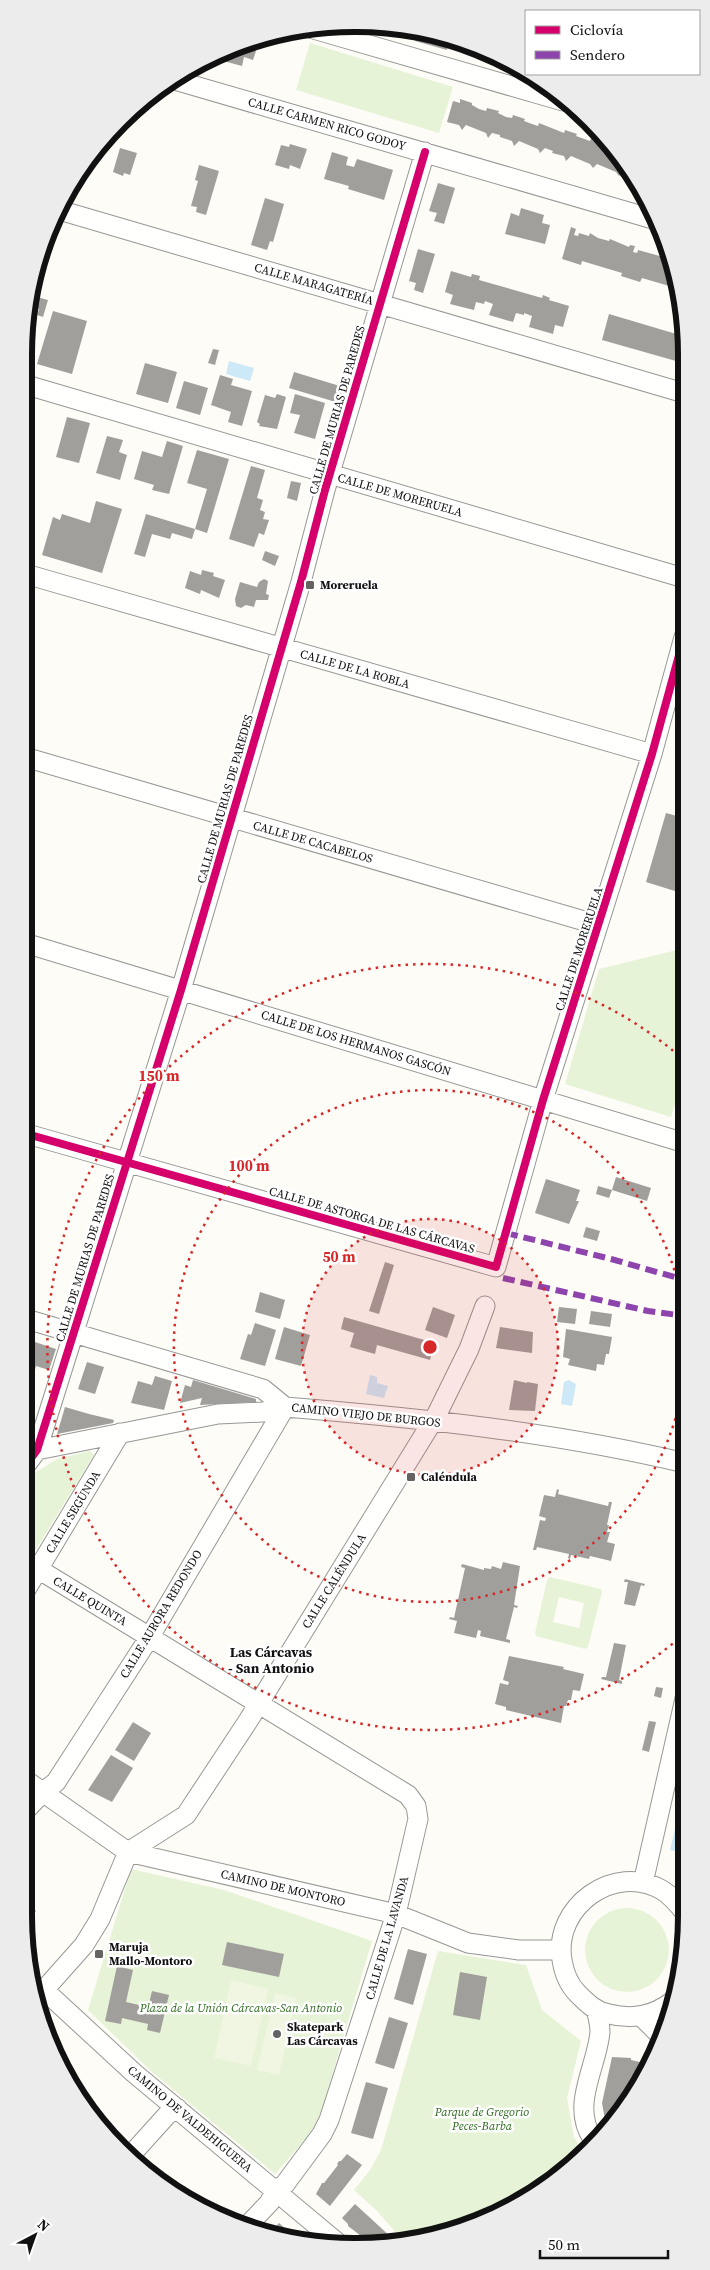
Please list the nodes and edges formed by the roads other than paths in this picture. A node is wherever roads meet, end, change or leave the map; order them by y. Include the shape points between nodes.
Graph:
1 (329, 33) edge
2 (183, 83) edge
3 (545, 95) edge
4 (425, 152) junction
5 (66, 212) edge
6 (646, 217) edge
7 (381, 303) junction
8 (32, 387) edge
9 (678, 390) edge
10 (330, 474) junction
11 (32, 576) edge
12 (678, 576) edge
13 (281, 648) junction
14 (678, 671) edge
15 (652, 754) junction
16 (32, 759) edge
17 (232, 818) junction
18 (598, 925) junction
19 (32, 945) edge
20 (181, 990) junction
21 (543, 1100) junction
22 (32, 1135) edge
23 (678, 1141) edge
24 (126, 1162) junction
25 (496, 1267) joint
26 (485, 1306) dead end
27 (32, 1321) edge
28 (73, 1332) junction
29 (285, 1406) junction
30 (432, 1421) junction
31 (120, 1433) junction
32 (37, 1450) junction
33 (32, 1457) edge
34 (678, 1461) edge
35 (32, 1565) edge
36 (149, 1638) junction
37 (259, 1703) junction
38 (678, 1738) edge
39 (32, 1785) edge
40 (42, 1792) junction
41 (32, 1803) edge
42 (128, 1852) junction
43 (643, 1883) junction
44 (678, 1902) edge
45 (396, 1914) junction
46 (561, 1950) junction
47 (42, 1992) edge
48 (43, 1996) edge
49 (664, 2008) edge
50 (596, 2009) junction
51 (642, 2017) junction
52 (656, 2031) edge
53 (177, 2108) junction
54 (590, 2136) edge
55 (135, 2150) edge
56 (274, 2191) junction
57 (252, 2220) edge
58 (330, 2237) edge

1 - 3 street
2 - 4 street, CALLE CARMEN RICO GODOY
4 - 6 street, CALLE CARMEN RICO GODOY
4 - 7 street, CALLE DE MURIAS DE PAREDES
5 - 7 street, CALLE MARAGATERÍA
7 - 9 street, CALLE MARAGATERÍA
7 - 10 street, CALLE DE MURIAS DE PAREDES
8 - 10 street, CALLE DE MORERUELA
10 - 12 street, CALLE DE MORERUELA
10 - 13 street, CALLE DE MURIAS DE PAREDES
11 - 13 street, CALLE DE LA ROBLA
13 - 15 street, CALLE DE LA ROBLA
13 - 17 street, CALLE DE MURIAS DE PAREDES
14 - 15 street, CALLE DE MORERUELA
15 - 18 street, CALLE DE MORERUELA
16 - 17 street, CALLE DE CACABELOS
17 - 18 street, CALLE DE CACABELOS
17 - 20 street, CALLE DE MURIAS DE PAREDES
18 - 21 street, CALLE DE MORERUELA
19 - 20 street, CALLE DE LOS HERMANOS GASCÓN
20 - 21 street, CALLE DE LOS HERMANOS GASCÓN
20 - 24 street, CALLE DE MURIAS DE PAREDES
21 - 23 street, CALLE DE LOS HERMANOS GASCÓN
21 - 25 street, CALLE DE MORERUELA
22 - 24 street, CALLE DE ASTORGA DE LAS CÁRCAVAS
24 - 25 street, CALLE DE ASTORGA DE LAS CÁRCAVAS
24 - 28 street, CALLE DE MURIAS DE PAREDES
26 - 30 street, CALLE CALÉNDULA via 469,1348
27 - 28 street
28 - 29 street via 263,1389
28 - 32 street, CALLE DE MURIAS DE PAREDES
29 - 30 street, CAMINO VIEJO DE BURGOS
29 - 31 street, CAMINO VIEJO DE BURGOS via 263,1412 218,1414
29 - 36 street, CALLE AURORA REDONDO
30 - 34 street, CAMINO VIEJO DE BURGOS via 574,1440
30 - 37 street, CALLE CALÉNDULA
31 - 32 street, CAMINO VIEJO DE BURGOS
31 - 35 street, CALLE SEGUNDA
32 - 33 street
35 - 36 street, CALLE QUINTA
36 - 37 street, CALLE QUINTA
36 - 40 street, CALLE AURORA REDONDO via 56,1782
37 - 42 street, CALLE CALÉNDULA via 186,1815
37 - 45 street, CALLE DE LA LAVANDA via 408,1795 416,1806 418,1819
38 - 43 street
39 - 40 street, CAMINO DE MONTORO
40 - 41 street, CALLE AURORA REDONDO
40 - 42 street, CAMINO DE MONTORO
42 - 45 street, CAMINO DE MONTORO
42 - 47 street via 100,1919 84,1945
43 - 44 street via 661,1890
43 - 46 street via 623,1882 603,1887 586,1897 566,1924
45 - 46 street, CAMINO DE MONTORO via 468,1943 519,1950
45 - 56 street, CALLE DE LA LAVANDA via 329,2120 285,2184
46 - 50 street via 564,1971 574,1990
48 - 53 street, CAMINO DE VALDEHIGUERA
49 - 51 street
50 - 51 street via 624,2018
50 - 54 street via 600,2032 583,2109
51 - 52 street
53 - 55 street
53 - 56 street, CAMINO DE VALDEHIGUERA
56 - 57 street, CALLE DE LA LAVANDA via 270,2202
56 - 58 street, CAMINO DE VALDEHIGUERA

